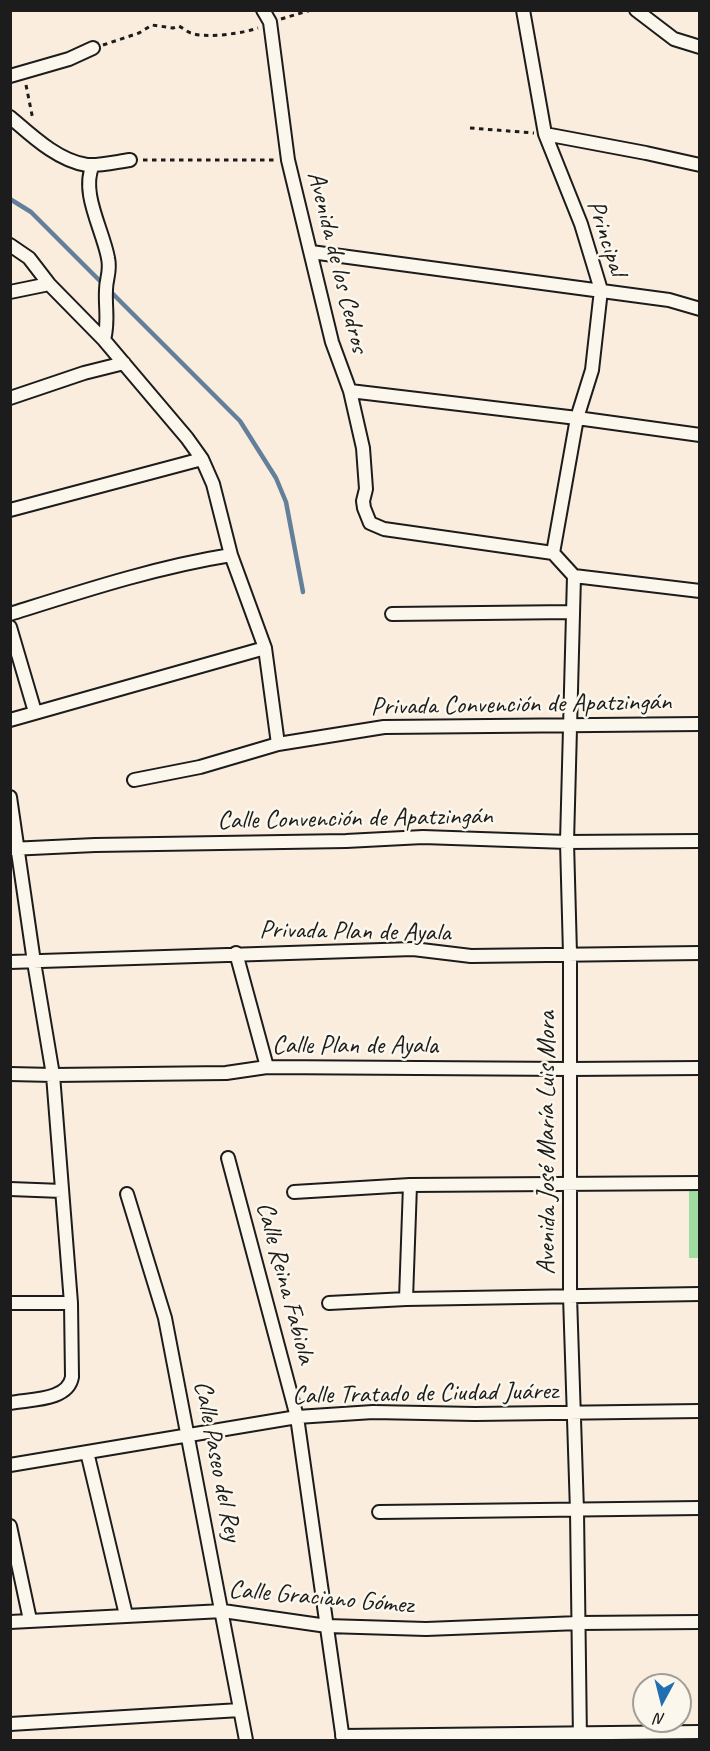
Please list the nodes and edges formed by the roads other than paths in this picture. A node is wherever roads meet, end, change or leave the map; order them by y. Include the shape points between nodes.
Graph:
1 (263, 10) edge
2 (523, 10) edge
3 (636, 10) edge
4 (699, 47) edge
5 (93, 48) road end
6 (10, 76) edge
7 (10, 117) edge
8 (544, 134) junction
9 (130, 160) road end
10 (93, 165) junction
11 (699, 165) edge
12 (10, 245) edge
13 (311, 252) junction
14 (49, 284) junction
15 (601, 290) junction
16 (10, 292) edge
17 (699, 309) edge
18 (105, 340) junction
19 (124, 363) junction
20 (350, 392) junction
21 (10, 398) edge
22 (577, 418) junction
23 (699, 435) edge
24 (202, 459) junction
25 (10, 510) edge
26 (554, 553) junction
27 (231, 555) junction
28 (574, 576) junction
29 (699, 591) edge
30 (572, 612) junction
31 (10, 614) edge
32 (392, 615) dead end
33 (10, 627) edge
34 (265, 648) junction
35 (35, 712) junction
36 (10, 720) edge
37 (699, 724) edge
38 (569, 726) junction
39 (278, 744) junction
40 (134, 780) dead end
41 (10, 797) edge
42 (699, 841) edge
43 (567, 842) junction
44 (15, 849) edge
45 (236, 953) junction
46 (699, 953) edge
47 (570, 954) junction
48 (10, 962) edge
49 (34, 962) junction
50 (267, 1067) junction
51 (699, 1068) edge
52 (570, 1069) junction
53 (10, 1074) edge
54 (53, 1075) junction
55 (228, 1158) dead end
56 (699, 1184) edge
57 (410, 1185) junction
58 (570, 1185) junction
59 (10, 1189) edge
60 (62, 1191) junction
61 (294, 1192) dead end
62 (127, 1194) dead end
63 (699, 1294) edge
64 (570, 1296) junction
65 (406, 1299) junction
66 (10, 1303) edge
67 (71, 1303) junction
68 (329, 1303) dead end
69 (10, 1403) edge
70 (699, 1411) edge
71 (573, 1413) junction
72 (297, 1417) junction
73 (189, 1435) junction
74 (87, 1452) junction
75 (10, 1465) edge
76 (699, 1508) edge
77 (577, 1511) junction
78 (379, 1512) dead end
79 (10, 1526) edge
80 (223, 1611) junction
81 (126, 1615) junction
82 (30, 1620) junction
83 (10, 1622) edge
84 (699, 1622) edge
85 (579, 1623) junction
86 (327, 1626) junction
87 (240, 1710) junction
88 (10, 1724) edge
89 (699, 1732) edge
90 (580, 1737) edge
91 (342, 1738) edge
92 (246, 1740) edge

1 - 13 street, Avenida de los Cedros via 270,22 288,160
2 - 8 street, Principal
3 - 4 street via 674,39
5 - 6 street
7 - 10 street via 59,154
8 - 11 street
8 - 15 street, Principal via 581,224
9 - 10 street
10 - 18 street via 88,175 90,199 109,259
12 - 14 street via 30,258
13 - 15 street
13 - 20 street, Avenida de los Cedros via 332,342
14 - 16 street
14 - 18 street
15 - 17 street via 669,300
15 - 22 street, Principal via 592,370
18 - 19 street
19 - 21 street
19 - 24 street
20 - 22 street
20 - 26 street, Avenida de los Cedros via 363,448 363,501 370,523 384,529
22 - 23 street
22 - 26 street, Principal
24 - 25 street
24 - 27 street via 213,484
26 - 28 street
27 - 31 street via 149,573
27 - 34 street
28 - 29 street
28 - 30 street, Avenida José María Luis Mora
30 - 32 street
30 - 38 street, Avenida José María Luis Mora
33 - 35 street
34 - 35 street
34 - 39 street
35 - 36 street
37 - 38 street, Privada Convención de Apatzingán
38 - 39 street, Privada Convención de Apatzingán via 384,727
38 - 43 street, Avenida José María Luis Mora
39 - 40 street, Privada Convención de Apatzingán
41 - 44 street
42 - 43 street, Calle Convención de Apatzingán
43 - 44 street, Calle Convención de Apatzingán via 423,837
43 - 47 street, Avenida José María Luis Mora
44 - 49 street
45 - 47 street, Privada Plan de Ayala via 413,949 471,956
45 - 49 street, Privada Plan de Ayala
45 - 50 street
46 - 47 street, Privada Plan de Ayala
47 - 52 street, Avenida José María Luis Mora
48 - 49 street, Privada Plan de Ayala
49 - 54 street
50 - 52 street, Calle Plan de Ayala
50 - 54 street, Calle Plan de Ayala via 226,1073
51 - 52 street, Calle Plan de Ayala
52 - 58 street, Avenida José María Luis Mora
53 - 54 street, Calle Plan de Ayala
54 - 60 street
55 - 72 street, Calle Reina Fabiola
56 - 58 street
57 - 58 street
57 - 61 street
57 - 65 street
58 - 64 street, Avenida José María Luis Mora
59 - 60 street
60 - 67 street
62 - 73 street, Calle Paseo del Rey via 165,1318
63 - 64 street
64 - 65 street
64 - 71 street, Avenida José María Luis Mora
65 - 68 street
66 - 67 street
67 - 69 street via 71,1384 63,1392
70 - 71 street, Calle Tratado de Ciudad Juárez
71 - 72 street, Calle Tratado de Ciudad Juárez via 374,1412
71 - 77 street, Avenida José María Luis Mora
72 - 73 street, Calle Tratado de Ciudad Juárez
72 - 86 street, Calle Reina Fabiola
73 - 74 street, Calle Tratado de Ciudad Juárez
73 - 80 street, Calle Paseo del Rey
74 - 75 street, Calle Tratado de Ciudad Juárez
74 - 81 street
76 - 77 street
77 - 78 street
77 - 85 street, Avenida José María Luis Mora
79 - 82 street
80 - 81 street, Calle Graciano Gómez
80 - 86 street, Calle Graciano Gómez
80 - 87 street, Calle Paseo del Rey
81 - 82 street, Calle Graciano Gómez
82 - 83 street, Calle Graciano Gómez
84 - 85 street, Calle Graciano Gómez
85 - 86 street, Calle Graciano Gómez via 426,1629
85 - 90 street, Avenida José María Luis Mora
86 - 91 street, Calle Reina Fabiola
87 - 88 street
87 - 92 street, Calle Paseo del Rey
89 - 90 street
90 - 91 street

